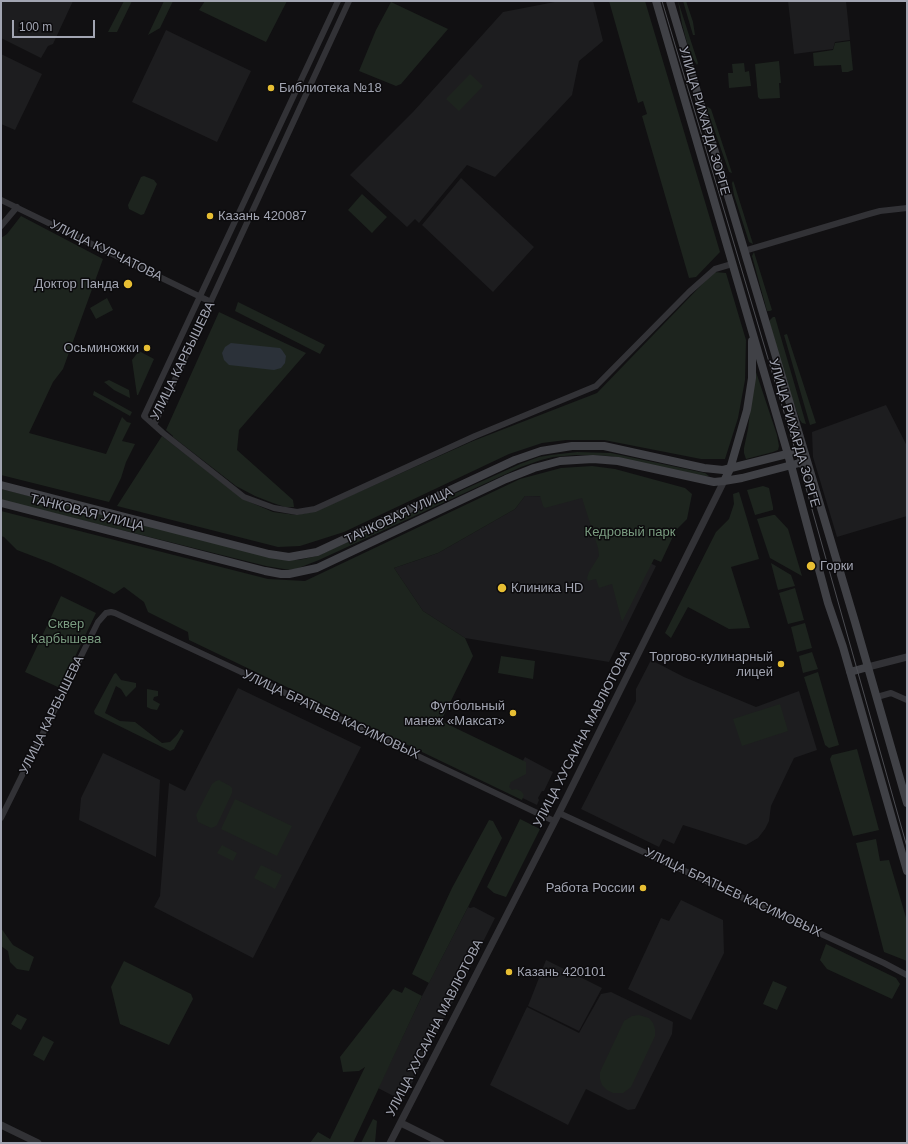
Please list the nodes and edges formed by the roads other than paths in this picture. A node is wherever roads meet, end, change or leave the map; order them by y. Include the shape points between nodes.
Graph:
1 (338, 1) edge
2 (349, 1) edge
3 (656, 1) edge
4 (670, 1) edge
5 (1, 200) edge
6 (17, 208) junction
7 (907, 208) edge
8 (1, 226) edge
9 (744, 251) junction
10 (732, 264) junction
11 (200, 298) junction
12 (211, 302) junction
13 (753, 332) junction
14 (154, 425) junction
15 (803, 450) junction
16 (788, 454) junction
17 (806, 461) junction
18 (791, 465) junction
19 (730, 469) junction
20 (724, 482) junction
21 (1, 485) edge
22 (1, 503) edge
23 (106, 613) joint
24 (907, 656) edge
25 (868, 667) junction
26 (850, 672) junction
27 (877, 697) junction
28 (907, 700) edge
29 (907, 803) edge
30 (559, 813) junction
31 (1, 818) edge
32 (554, 821) junction
33 (907, 872) edge
34 (907, 975) edge
35 (400, 1123) junction
36 (1, 1126) edge
37 (38, 1143) edge
38 (390, 1143) edge
39 (441, 1143) edge

1 - 11 street, УЛИЦА КАРБЫШЕВА
2 - 12 street, УЛИЦА КАРБЫШЕВА
3 - 10 main road, УЛИЦА РИХАРДА ЗОРГЕ
4 - 9 main road, УЛИЦА РИХАРДА ЗОРГЕ
5 - 6 street, УЛИЦА КУРЧАТОВА
6 - 8 street
6 - 11 street, УЛИЦА КУРЧАТОВА
7 - 9 street via 880,211
9 - 15 main road, УЛИЦА РИХАРДА ЗОРГЕ
10 - 13 main road, УЛИЦА РИХАРДА ЗОРГЕ
10 - 14 street via 715,269 596,386 476,436 315,509 297,512 274,508 244,497
11 - 12 street, УЛИЦА КУРЧАТОВА
11 - 14 street, УЛИЦА КАРБЫШЕВА via 144,416
12 - 14 street, УЛИЦА КАРБЫШЕВА
13 - 16 main road, УЛИЦА РИХАРДА ЗОРГЕ
13 - 19 main road, УЛИЦА ХУСАИНА МАВЛЮТОВА via 752,378 747,410
15 - 16 main road, ТАНКОВАЯ УЛИЦА
15 - 17 main road, УЛИЦА РИХАРДА ЗОРГЕ
16 - 18 main road, УЛИЦА РИХАРДА ЗОРГЕ
16 - 19 main road, ТАНКОВАЯ УЛИЦА
17 - 18 main road, ТАНКОВАЯ УЛИЦА
17 - 25 main road, УЛИЦА РИХАРДА ЗОРГЕ
18 - 20 main road, ТАНКОВАЯ УЛИЦА
18 - 26 main road, УЛИЦА РИХАРДА ЗОРГЕ via 828,603
19 - 20 main road, УЛИЦА ХУСАИНА МАВЛЮТОВА
19 - 21 main road, ТАНКОВАЯ УЛИЦА via 704,468 604,446 572,446 541,451 515,460 317,552 289,556 268,554
20 - 22 main road, ТАНКОВАЯ УЛИЦА via 702,480 618,461 593,459 560,462 534,468 506,479 317,568 290,574 265,571
20 - 30 street, УЛИЦА ХУСАИНА МАВЛЮТОВА
23 - 31 street, УЛИЦА КАРБЫШЕВА via 98,622
23 - 32 street, УЛИЦА БРАТЬЕВ КАСИМОВЫХ via 115,613 128,619
24 - 25 street
25 - 26 main road
25 - 27 main road, УЛИЦА РИХАРДА ЗОРГЕ
26 - 33 main road, УЛИЦА РИХАРДА ЗОРГЕ
27 - 28 street via 891,693
27 - 29 main road, УЛИЦА РИХАРДА ЗОРГЕ
30 - 32 street, УЛИЦА ХУСАИНА МАВЛЮТОВА
30 - 34 street, УЛИЦА БРАТЬЕВ КАСИМОВЫХ via 884,962
32 - 35 street, УЛИЦА ХУСАИНА МАВЛЮТОВА
35 - 38 street, УЛИЦА ХУСАИНА МАВЛЮТОВА
35 - 39 street
36 - 37 street

